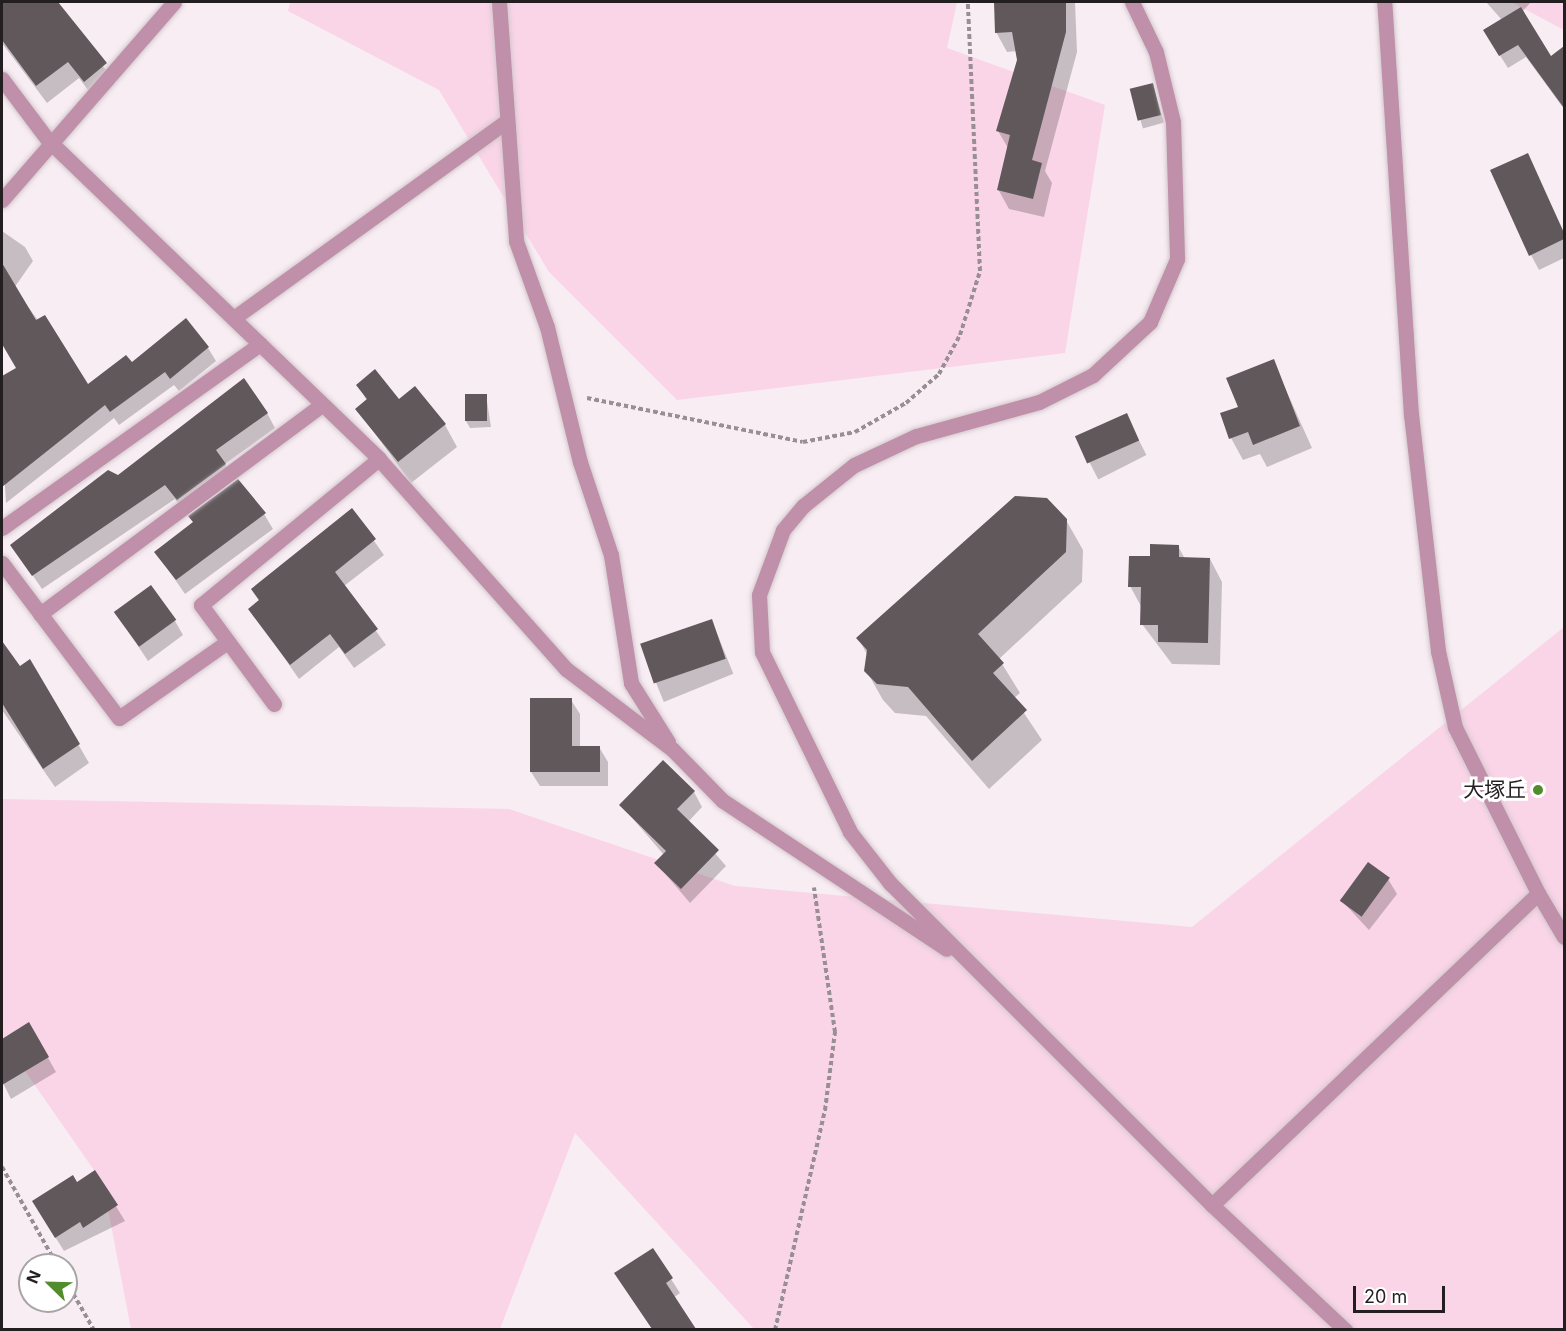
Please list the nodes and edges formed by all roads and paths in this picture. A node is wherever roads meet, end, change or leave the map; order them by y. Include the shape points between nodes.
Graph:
1 (174, 2) edge
2 (499, 2) edge
3 (968, 2) edge
4 (1132, 2) edge
5 (1384, 2) edge
6 (2, 79) edge
7 (507, 121) junction
8 (48, 140) junction
9 (2, 200) edge
10 (235, 317) junction
11 (260, 344) junction
12 (563, 393) junction
13 (319, 407) junction
14 (378, 459) junction
15 (2, 528) edge
16 (2, 563) edge
17 (40, 614) junction
18 (228, 642) junction
19 (274, 704) dead end
20 (673, 750) junction
21 (811, 858) junction
22 (1538, 893) junction
23 (1564, 937) edge
24 (977, 969) junction
25 (2, 1167) edge
26 (1212, 1205) junction
27 (50, 1253) edge
28 (78, 1302) edge
29 (94, 1329) edge
30 (775, 1329) edge
31 (1345, 1329) edge

1 - 8 street
2 - 7 street
3 - 12 path via 980,271 960,334 939,374 906,403 855,432 803,442
4 - 24 street via 1156,52 1173,122 1176,259 1150,321 1093,375 1039,402 916,436 854,465 803,506 783,530 759,595 762,652 850,832 890,883
5 - 22 street via 1411,414 1438,651 1455,727
6 - 8 street
7 - 10 street
7 - 12 street via 516,241 547,327
8 - 9 street
8 - 10 street
10 - 11 street
11 - 13 street
11 - 15 street
12 - 20 street via 611,555 631,683
13 - 14 street
13 - 17 street
14 - 18 street via 201,605
14 - 20 street via 567,669
16 - 17 street
17 - 18 street via 119,718
18 - 19 street
20 - 21 street via 723,801
21 - 24 street
21 - 30 path via 835,1032 825,1110
22 - 23 street
22 - 26 street
24 - 26 street
25 - 27 path
26 - 31 street
28 - 29 path

